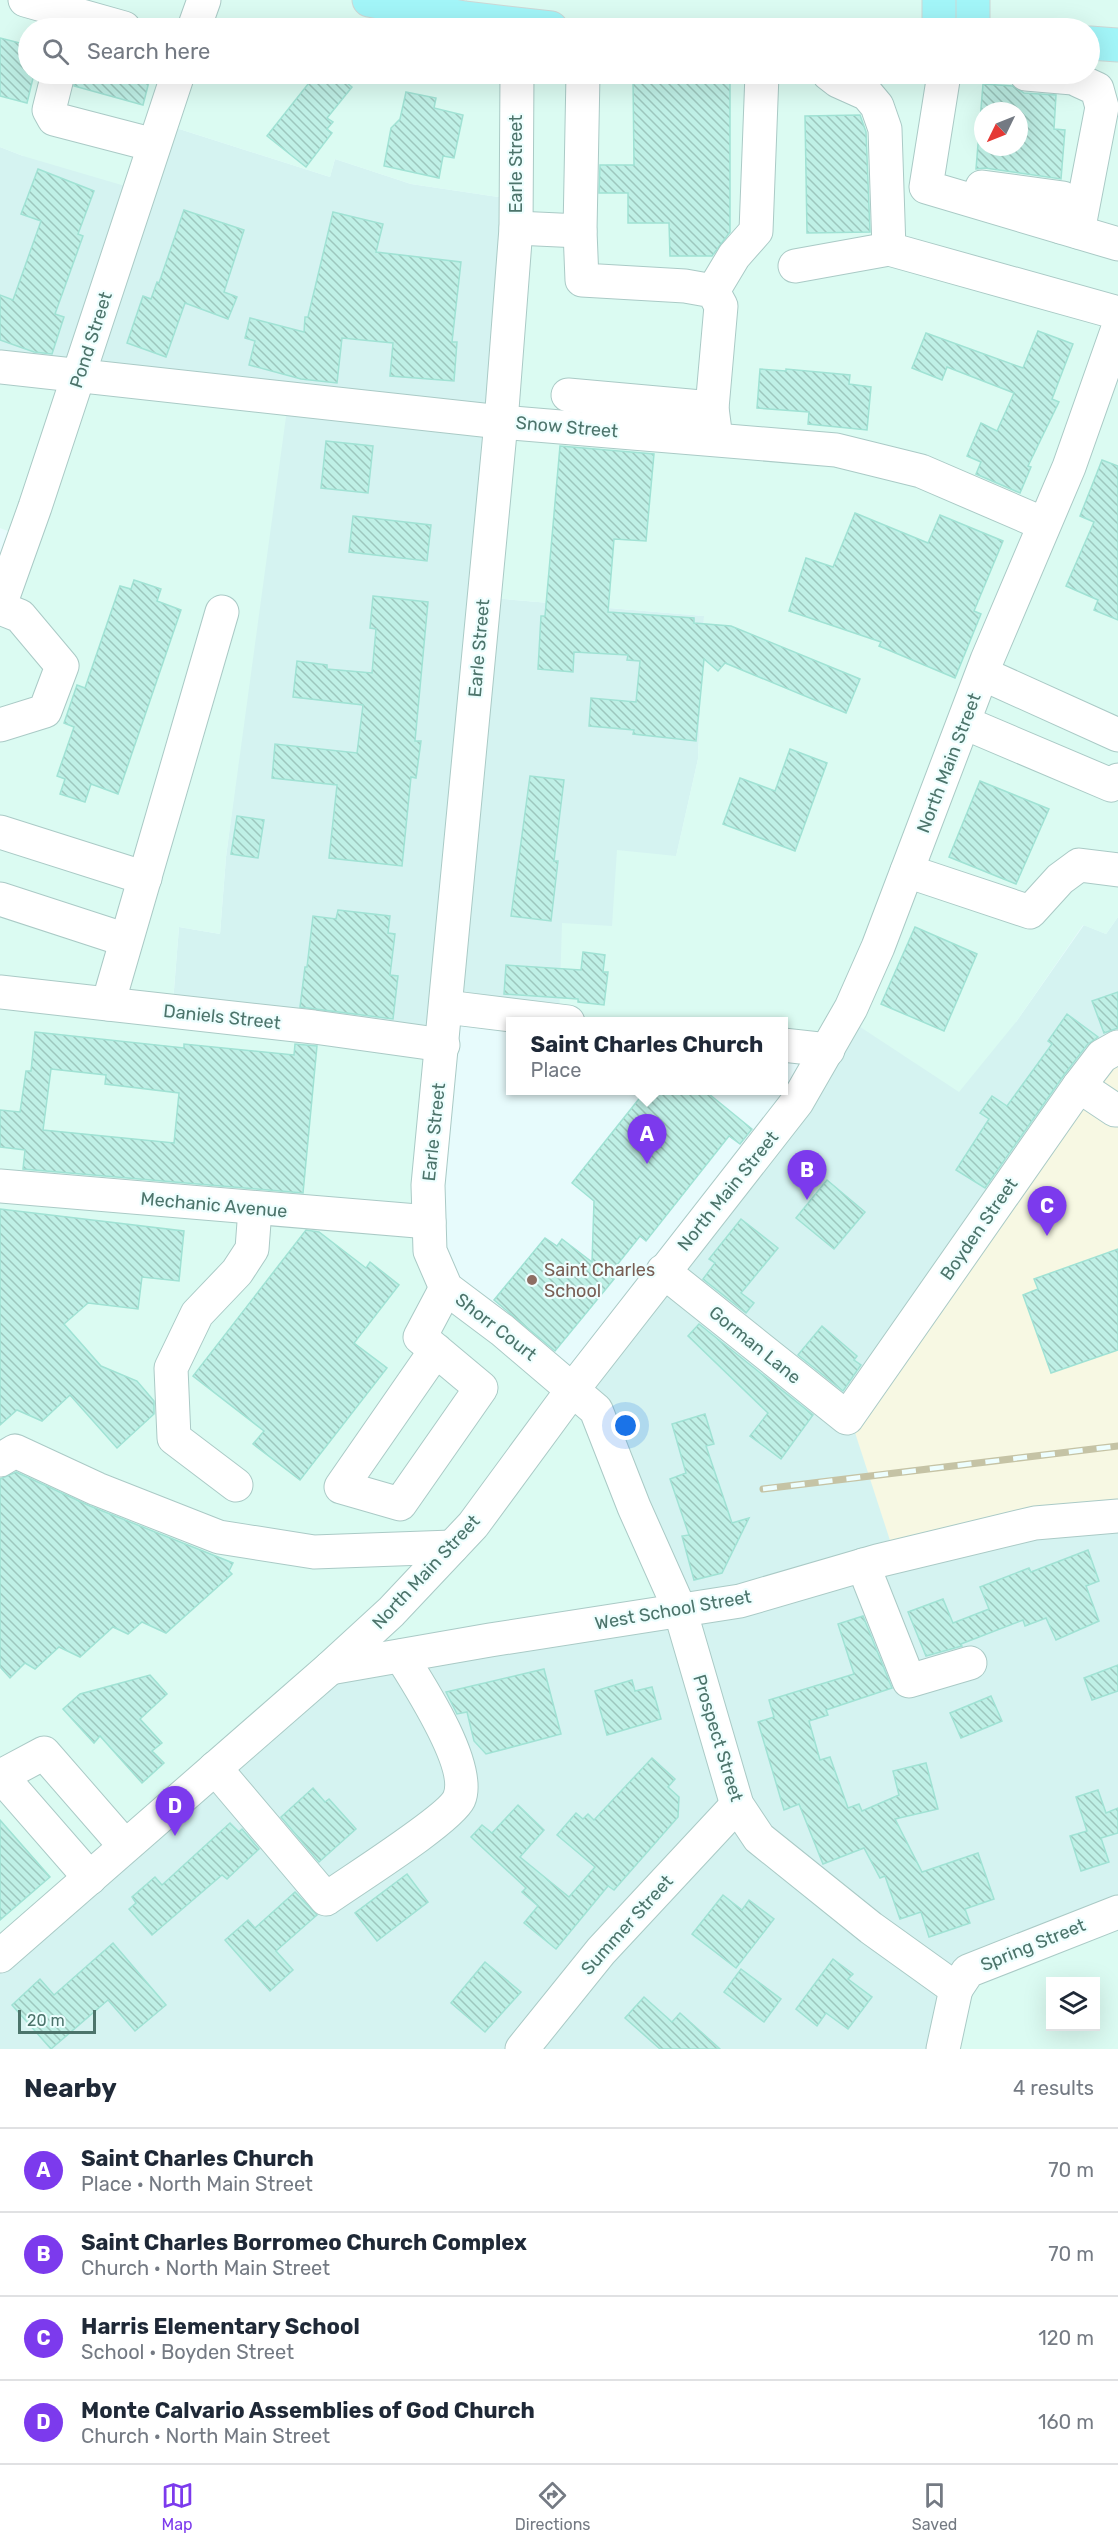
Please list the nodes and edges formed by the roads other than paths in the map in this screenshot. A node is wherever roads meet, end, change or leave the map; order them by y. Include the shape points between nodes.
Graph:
1 (25, 0) edge
2 (204, 0) edge
3 (369, 0) edge
4 (939, 0) edge
5 (973, 0) edge
6 (466, 9) edge
7 (64, 18) edge
8 (198, 18) edge
9 (492, 18) edge
10 (939, 18) edge
11 (973, 18) edge
12 (1100, 44) edge
13 (1118, 45) edge
14 (56, 84) edge
15 (175, 84) edge
16 (517, 84) edge
17 (583, 84) edge
18 (762, 84) edge
19 (845, 84) edge
20 (942, 84) edge
21 (956, 84) edge
22 (1086, 84) edge
23 (154, 145) junction
24 (516, 228) junction
25 (1069, 230) junction
26 (580, 231) junction
27 (1118, 244) edge
28 (889, 249) junction
29 (795, 266) dead end
30 (713, 291) junction
31 (1118, 313) edge
32 (1114, 348) edge
33 (0, 367) edge
34 (79, 375) junction
35 (568, 395) dead end
36 (501, 422) junction
37 (714, 423) junction
38 (1044, 524) junction
39 (13, 526) edge
40 (0, 606) edge
41 (222, 612) dead end
42 (983, 674) junction
43 (965, 723) junction
44 (0, 725) edge
45 (1118, 735) edge
46 (1118, 780) edge
47 (0, 832) edge
48 (1118, 870) edge
49 (907, 871) junction
50 (145, 878) junction
51 (0, 899) edge
52 (126, 940) junction
53 (0, 992) edge
54 (108, 1004) junction
55 (446, 1007) junction
56 (527, 1017) edge
57 (443, 1044) junction
58 (788, 1046) edge
59 (1118, 1047) edge
60 (828, 1050) junction
61 (1079, 1086) junction
62 (1118, 1110) edge
63 (0, 1186) edge
64 (255, 1209) junction
65 (429, 1222) junction
66 (663, 1271) junction
67 (446, 1288) junction
68 (436, 1350) junction
69 (573, 1389) junction
70 (847, 1418) joint
71 (0, 1460) edge
72 (236, 1485) dead end
73 (1118, 1516) edge
74 (452, 1547) junction
75 (863, 1565) junction
76 (680, 1610) junction
77 (401, 1656) junction
78 (970, 1663) dead end
79 (330, 1668) junction
80 (215, 1768) junction
81 (736, 1805) junction
82 (125, 1846) junction
83 (90, 1878) junction
84 (1118, 1912) edge
85 (2, 1951) edge
86 (956, 1989) junction
87 (522, 2049) edge
88 (943, 2049) edge

1 - 7 street
2 - 8 street
3 - 6 main road
4 - 10 main road
5 - 11 main road
6 - 9 main road
12 - 13 main road
14 - 23 street via 50,110 54,119
15 - 23 street, Pond Street
16 - 24 street, Earle Street
17 - 26 street
18 - 30 street via 756,231 734,256
19 - 28 street via 867,94 877,106 885,129
20 - 25 street via 926,187
21 - 25 street via 951,93 946,165 961,184 1064,198
22 - 25 street via 1097,89 1102,108
23 - 34 street, Pond Street
24 - 26 street
24 - 36 street, Earle Street
25 - 27 street
26 - 30 street via 582,280
28 - 29 street
28 - 31 street
30 - 37 street via 721,306
32 - 38 street, North Main Street
33 - 34 street, Snow Street
34 - 36 street, Snow Street
34 - 39 street, Pond Street
35 - 37 street
36 - 37 street, Snow Street
36 - 55 street, Earle Street
37 - 38 street, Snow Street via 921,471
38 - 42 street, North Main Street
39 - 40 street, Pond Street
40 - 44 street via 20,616 62,666 45,711
41 - 50 street
42 - 43 street, North Main Street
42 - 45 street
43 - 46 street via 1111,785
43 - 49 street, North Main Street
47 - 50 street
48 - 49 street via 1079,865 1060,879 1030,912
49 - 60 street, North Main Street via 851,1008
50 - 52 street
51 - 52 street
52 - 54 street
53 - 54 street, Daniels Street
54 - 57 street, Daniels Street
55 - 56 street
55 - 57 street, Earle Street
57 - 65 street, Earle Street via 428,1185
58 - 60 street
59 - 61 street, Boyden Street via 1102,1056
60 - 66 street, North Main Street via 766,1145
61 - 62 street
61 - 70 street, Boyden Street
63 - 64 street, Mechanic Avenue
64 - 65 street, Mechanic Avenue
64 - 72 street via 252,1249 237,1272 197,1314 171,1368 174,1438
65 - 67 street, Shorr Court via 430,1251
66 - 69 street, North Main Street
66 - 70 street, Gorman Lane
67 - 68 street via 420,1337
67 - 69 street, Shorr Court
68 - 68 street via 481,1388 400,1504 340,1486
69 - 74 street, North Main Street via 486,1508
69 - 76 street, Prospect Street via 596,1410
71 - 74 street via 15,1451 97,1489 219,1537 314,1552
73 - 75 street, West School Street via 1035,1523
74 - 79 street, North Main Street
75 - 76 street, West School Street via 740,1601
75 - 78 street via 909,1681
76 - 77 street, West School Street
76 - 81 street, Prospect Street
77 - 79 street, West School Street
77 - 80 street via 437,1716 457,1761 459,1798 437,1822 326,1899
79 - 80 street, North Main Street
80 - 82 street, North Main Street
81 - 86 street, Prospect Street via 759,1838 871,1928
81 - 87 street, Summer Street via 602,1951
82 - 83 street, North Main Street
82 - 83 street via 44,1753 1,1776
83 - 85 street, North Main Street
84 - 86 street, Spring Street via 968,1971
86 - 88 street

